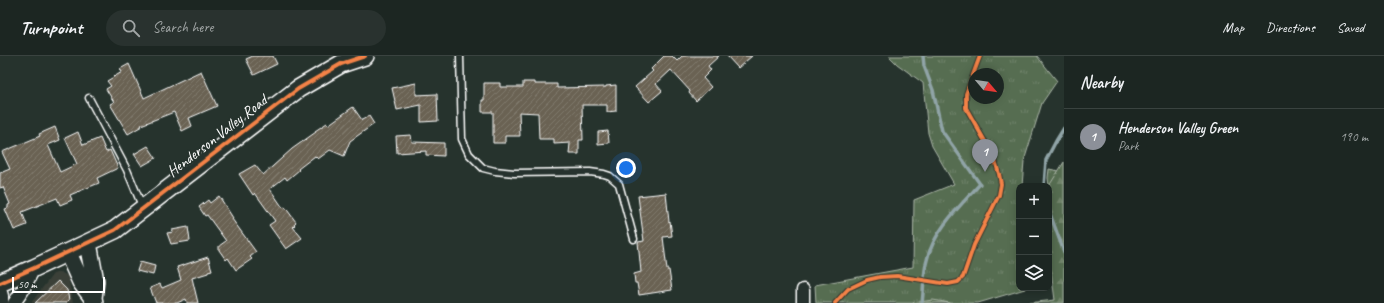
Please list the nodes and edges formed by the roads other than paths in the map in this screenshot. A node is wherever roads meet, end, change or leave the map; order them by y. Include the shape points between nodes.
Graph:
1 (365, 56) edge
2 (460, 56) edge
3 (89, 98) dead end
4 (143, 208) junction
5 (634, 239) dead end
6 (88, 243) junction
7 (68, 252) junction
8 (34, 268) junction
9 (0, 282) edge
10 (0, 289) edge
11 (803, 290) dead end
12 (93, 300) edge
13 (2, 303) edge
14 (14, 303) edge
15 (803, 303) edge

1 - 4 street, Henderson Valley Road via 340,64 298,89
2 - 5 lane via 462,140 469,154 483,168 495,171 590,172 610,176 619,184
3 - 4 lane via 127,170
4 - 6 street, Henderson Valley Road via 115,230
6 - 7 street, Henderson Valley Road
6 - 12 street via 95,281
7 - 8 street, Henderson Valley Road
7 - 12 street via 81,282
8 - 9 street, Henderson Valley Road
8 - 14 street
10 - 13 street
11 - 15 street

